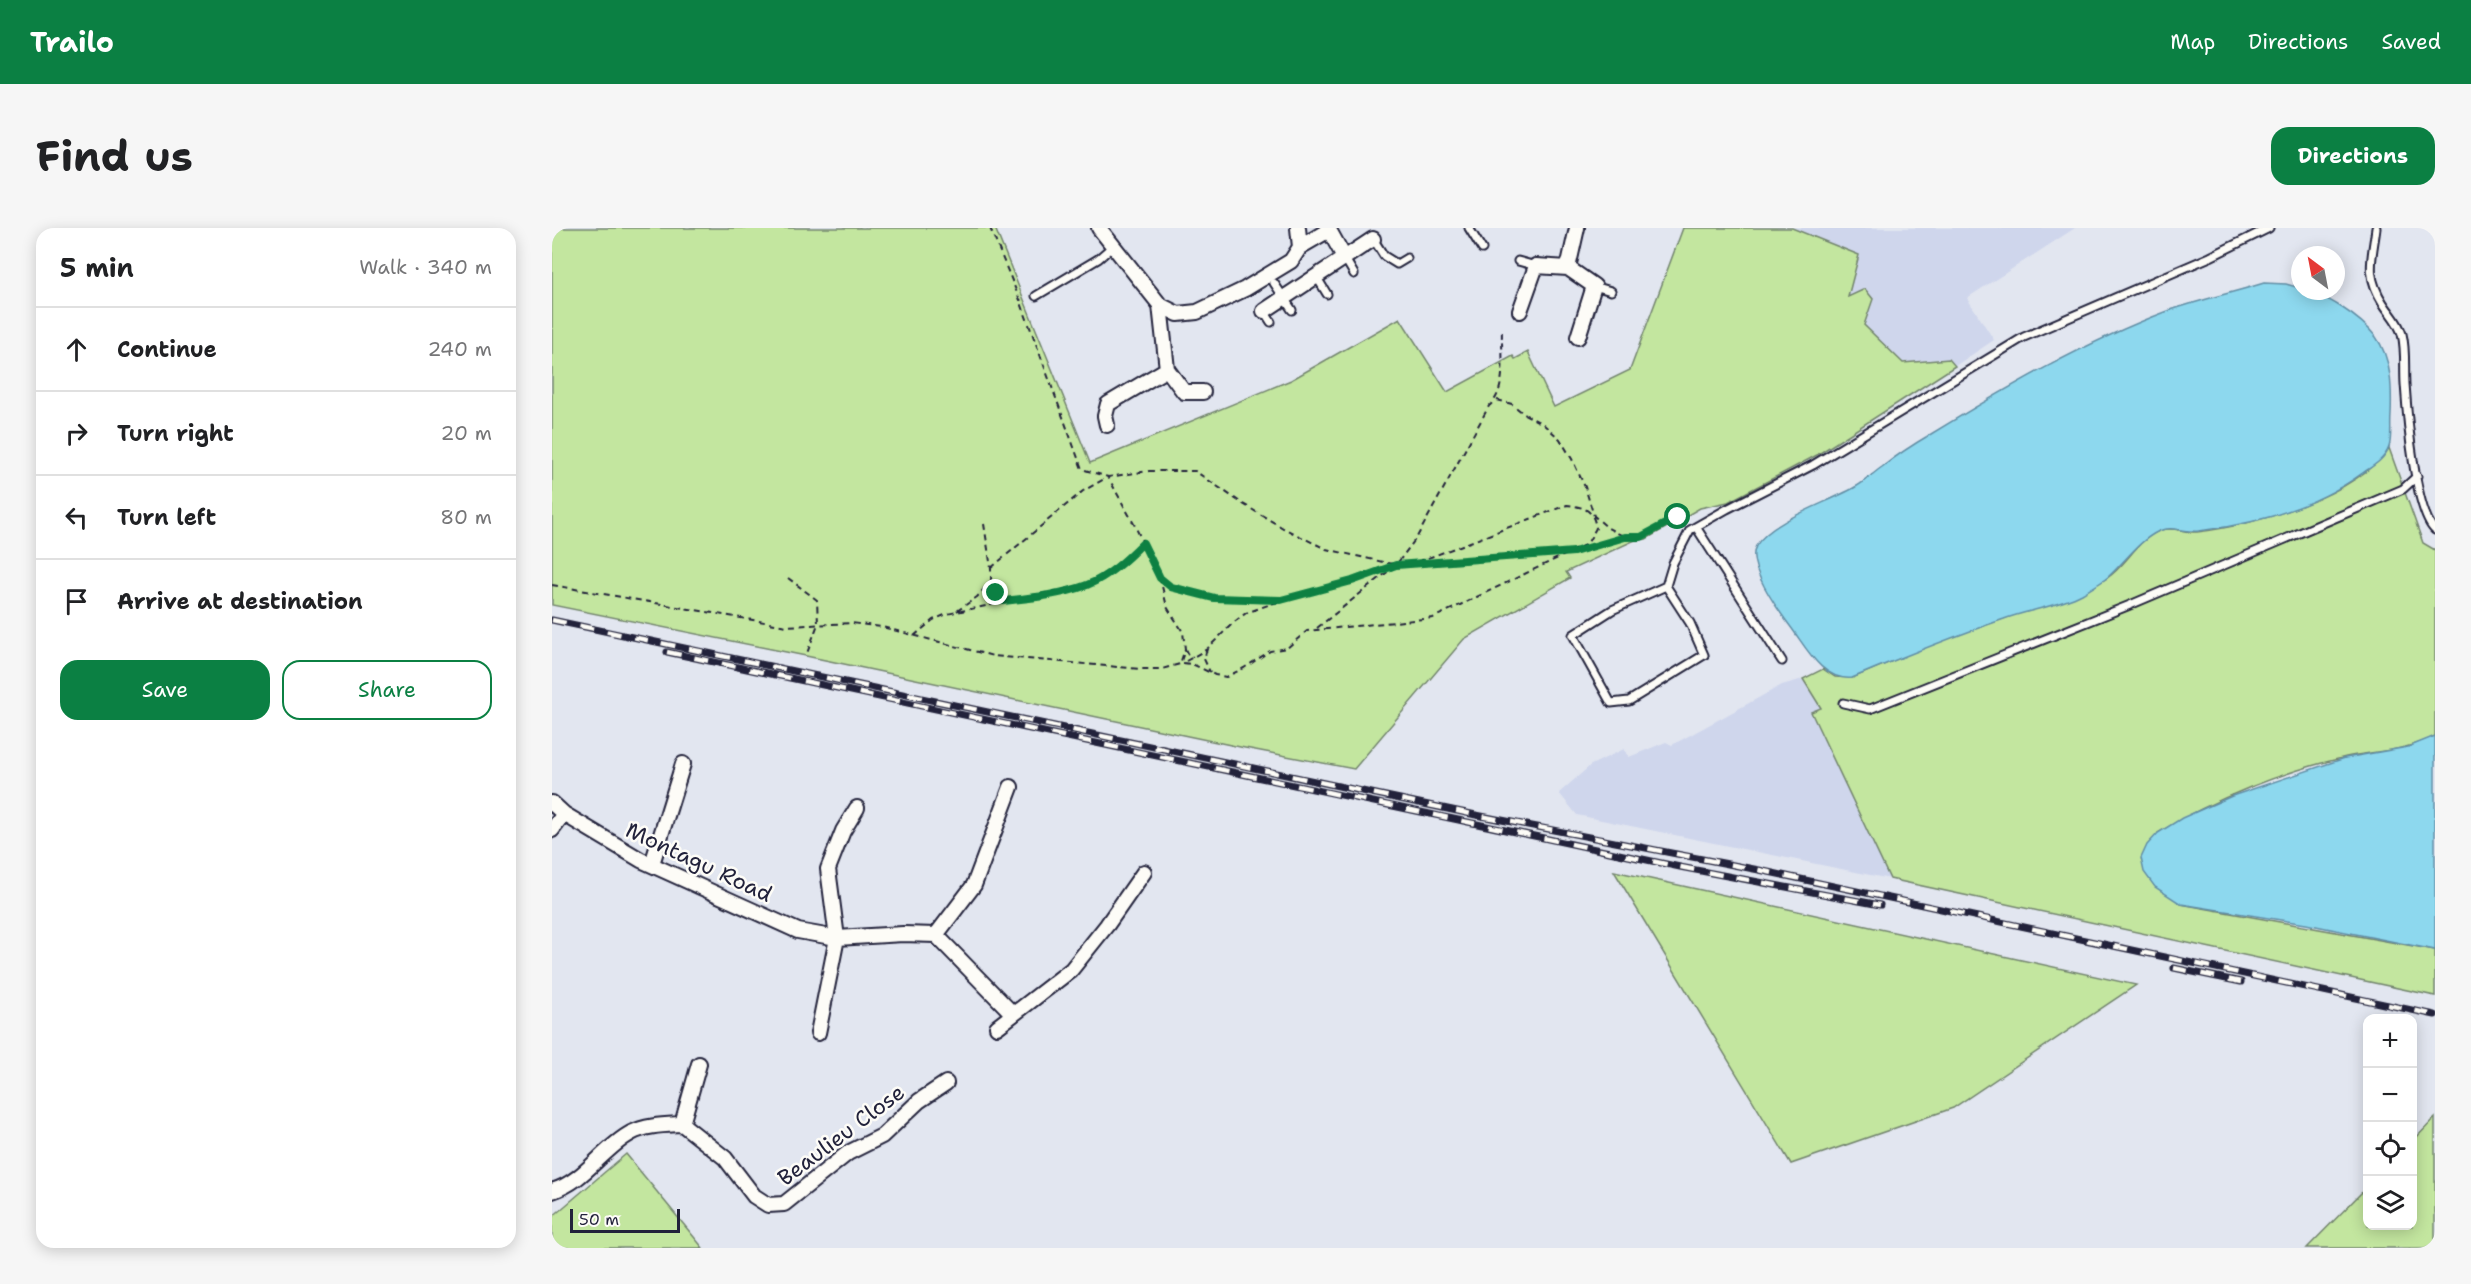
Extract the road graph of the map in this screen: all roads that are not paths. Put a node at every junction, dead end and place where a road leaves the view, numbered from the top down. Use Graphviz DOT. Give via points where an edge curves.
graph roads {
  1 [pos="1099,228"];
  2 [pos="1298,228"];
  3 [pos="1469,228"];
  4 [pos="1577,228"];
  5 [pos="2269,228"];
  6 [pos="2376,228"];
  7 [pos="1372,237"];
  8 [pos="1113,246"];
  9 [pos="1300,247"];
  10 [pos="1482,249"];
  11 [pos="1344,257"];
  12 [pos="1407,258"];
  13 [pos="1518,261"];
  14 [pos="1536,266"];
  15 [pos="1568,268"];
  16 [pos="1354,274"];
  17 [pos="1316,276"];
  18 [pos="1274,283"];
  19 [pos="1594,285"];
  20 [pos="1611,291"];
  21 [pos="1327,294"];
  22 [pos="1036,296"];
  23 [pos="1284,298"];
  24 [pos="1160,305"];
  25 [pos="1292,310"];
  26 [pos="1520,311"];
  27 [pos="1268,317"];
  28 [pos="1578,338"];
  29 [pos="1167,369"];
  30 [pos="1203,392"];
  31 [pos="1107,425"];
  32 [pos="2417,476"];
  33 [pos="1693,529"];
  34 [pos="2435,530"];
  35 [pos="1666,586"];
  36 [pos="1782,661"];
  37 [pos="1843,703"];
  38 [pos="683,764"];
  39 [pos="1011,788"];
  40 [pos="552,803"];
  41 [pos="857,808"];
  42 [pos="564,814"];
  43 [pos="552,830"];
  44 [pos="652,864"];
  45 [pos="1144,872"];
  46 [pos="936,936"];
  47 [pos="837,938"];
  48 [pos="1012,1013"];
  49 [pos="997,1027"];
  50 [pos="818,1033"];
  51 [pos="699,1064"];
  52 [pos="946,1083"];
  53 [pos="682,1124"];
  54 [pos="552,1191"];
  1 -- 8 [label="street"];
  2 -- 9 [label="street"];
  3 -- 10 [label="lane"];
  4 -- 15 [label="street"];
  5 -- 33 [label="lane" via="2024,337 1813,465"];
  6 -- 32 [label="lane" via="2370,280 2397,321 2402,336"];
  7 -- 11 [label="street"];
  7 -- 12 [label="lane" via="1384,256 1397,264"];
  8 -- 22 [label="lane"];
  8 -- 24 [label="street"];
  9 -- 11 [label="street" via="1329,230"];
  9 -- 24 [label="street" via="1291,261 1197,312 1178,314"];
  11 -- 16 [label="lane"];
  11 -- 17 [label="street"];
  13 -- 14 [label="lane"];
  14 -- 15 [label="street"];
  14 -- 26 [label="street"];
  15 -- 19 [label="street"];
  17 -- 21 [label="lane"];
  17 -- 23 [label="street"];
  18 -- 23 [label="lane"];
  19 -- 20 [label="lane"];
  19 -- 28 [label="street"];
  23 -- 25 [label="lane"];
  23 -- 27 [label="street"];
  24 -- 29 [label="street"];
  29 -- 30 [label="street" via="1184,392"];
  29 -- 31 [label="street" via="1108,404 1104,416"];
  32 -- 34 [label="lane" via="2426,519"];
  32 -- 37 [label="lane" via="2392,494 1870,709"];
  33 -- 35 [label="lane" via="1673,563"];
  33 -- 36 [label="lane"];
  35 -- 35 [label="lane" via="1690,623 1704,655 1629,701 1611,703 1573,635 1612,610"];
  38 -- 44 [label="street"];
  39 -- 46 [label="street" via="974,885"];
  40 -- 42 [label="street, Montagu Road"];
  41 -- 47 [label="street" via="828,869"];
  42 -- 43 [label="street"];
  42 -- 44 [label="street, Montagu Road"];
  44 -- 47 [label="street, Montagu Road" via="798,931"];
  45 -- 48 [label="street" via="1071,970"];
  46 -- 47 [label="street, Montagu Road"];
  46 -- 48 [label="street"];
  47 -- 50 [label="street"];
  48 -- 49 [label="street"];
  51 -- 53 [label="street"];
  52 -- 53 [label="street, Beaulieu Close" via="882,1136 848,1153 784,1204 768,1205 754,1196 725,1158"];
  53 -- 54 [label="street" via="631,1133 562,1188"];
}
